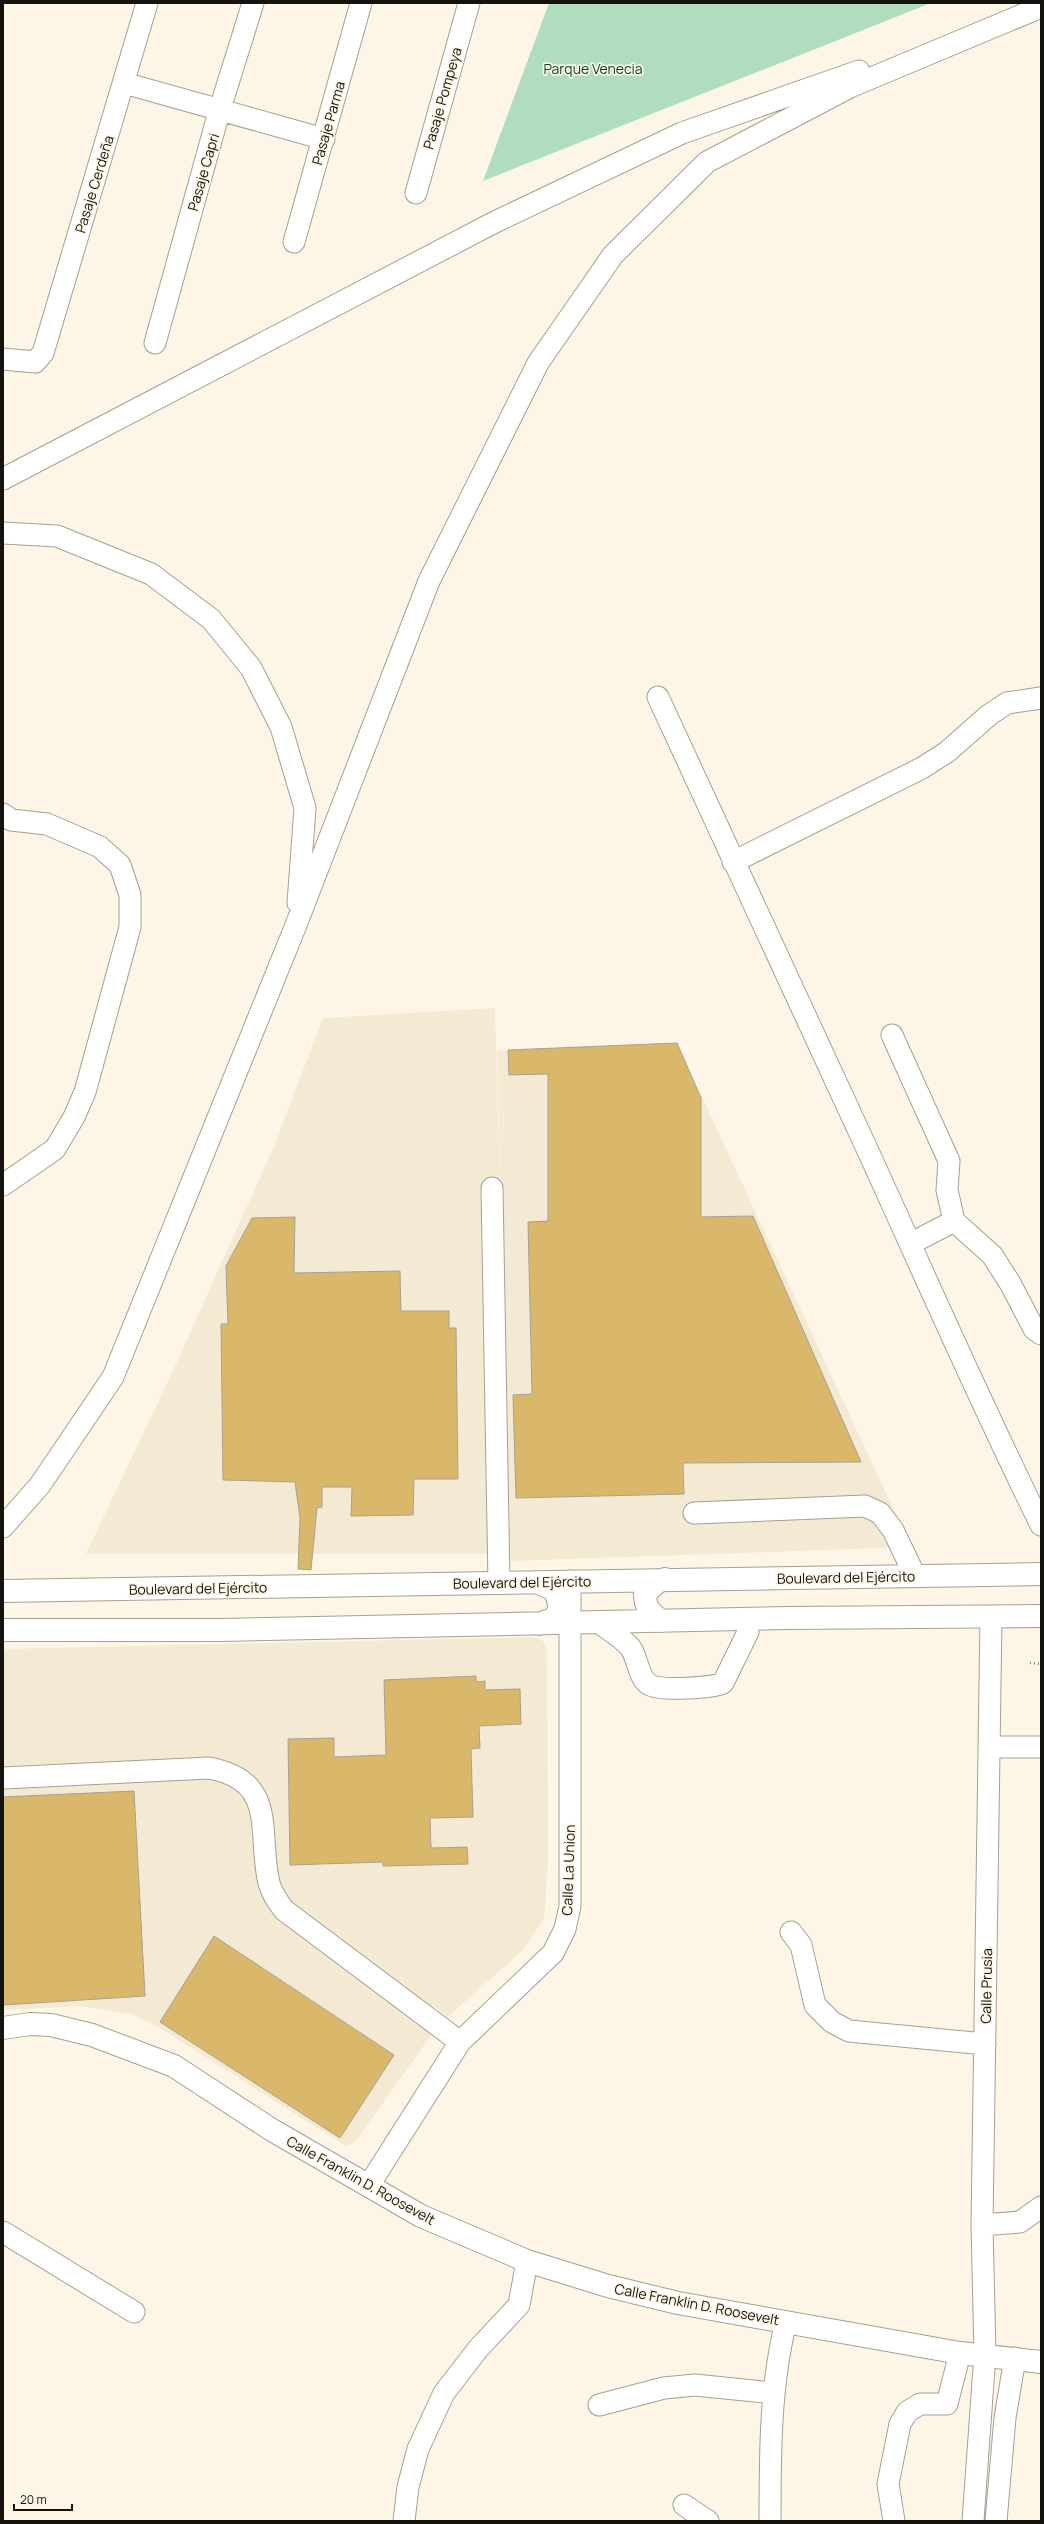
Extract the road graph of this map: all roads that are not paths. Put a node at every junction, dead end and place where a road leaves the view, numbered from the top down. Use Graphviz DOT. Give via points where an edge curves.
graph roads {
  1 [pos="147,3"];
  2 [pos="253,3"];
  3 [pos="361,3"];
  4 [pos="469,3"];
  5 [pos="1041,7"];
  6 [pos="124,83"];
  7 [pos="220,112"];
  8 [pos="324,139"];
  9 [pos="416,194"];
  10 [pos="294,242"];
  11 [pos="155,343"];
  12 [pos="3,359"];
  13 [pos="3,479"];
  14 [pos="3,533"];
  15 [pos="658,698"];
  16 [pos="1041,698"];
  17 [pos="3,814"];
  18 [pos="733,862"];
  19 [pos="296,925"];
  20 [pos="892,1035"];
  21 [pos="3,1185"];
  22 [pos="492,1188"];
  23 [pos="954,1221"];
  24 [pos="910,1244"];
  25 [pos="1041,1334"];
  26 [pos="694,1513"];
  27 [pos="1041,1525"];
  28 [pos="3,1527"];
  29 [pos="1041,1574"];
  30 [pos="915,1576"];
  31 [pos="665,1579"];
  32 [pos="570,1581"];
  33 [pos="536,1582"];
  34 [pos="499,1583"];
  35 [pos="3,1591"];
  36 [pos="1041,1616"];
  37 [pos="991,1617"];
  38 [pos="662,1621"];
  39 [pos="598,1622"];
  40 [pos="570,1623"];
  41 [pos="539,1624"];
  42 [pos="3,1630"];
  43 [pos="748,1632"];
  44 [pos="990,1746"];
  45 [pos="1041,1747"];
  46 [pos="3,1778"];
  47 [pos="791,1932"];
  48 [pos="3,2028"];
  49 [pos="460,2042"];
  50 [pos="985,2044"];
  51 [pos="369,2184"];
  52 [pos="1041,2207"];
  53 [pos="982,2225"];
  54 [pos="3,2232"];
  55 [pos="527,2262"];
  56 [pos="134,2312"];
  57 [pos="786,2322"];
  58 [pos="960,2352"];
  59 [pos="984,2354"];
  60 [pos="1015,2358"];
  61 [pos="1041,2362"];
  62 [pos="774,2393"];
  63 [pos="947,2404"];
  64 [pos="599,2405"];
  65 [pos="981,2407"];
  66 [pos="684,2505"];
  67 [pos="404,2521"];
  68 [pos="708,2521"];
  69 [pos="770,2521"];
  70 [pos="894,2521"];
  71 [pos="973,2521"];
  72 [pos="996,2521"];
  1 -- 6 [label="street, Pasaje Cerdeña"];
  2 -- 7 [label="street, Pasaje Capri"];
  3 -- 8 [label="street, Pasaje Parma"];
  4 -- 9 [label="street, Pasaje Pompeya"];
  5 -- 13 [label="street" via="682,133 494,223"];
  5 -- 19 [label="street" via="850,87 708,162 613,255 538,363 429,581"];
  6 -- 7 [label="street"];
  6 -- 12 [label="street, Pasaje Cerdeña" via="42,353 35,362"];
  7 -- 8 [label="street"];
  7 -- 11 [label="street, Pasaje Capri"];
  8 -- 10 [label="street, Pasaje Parma"];
  14 -- 19 [label="street" via="57,536 151,574 211,619 251,668 281,727 305,808"];
  15 -- 18 [label="street"];
  16 -- 18 [label="street" via="1007,703 983,720 947,752 922,768"];
  17 -- 21 [label="street" via="11,820 47,824 100,847 120,865 130,895 130,927 85,1092 74,1117 55,1149"];
  18 -- 24 [label="street"];
  19 -- 28 [label="street" via="113,1377 40,1485"];
  20 -- 23 [label="street" via="949,1162 947,1190"];
  22 -- 34 [label="street"];
  23 -- 24 [label="street"];
  23 -- 25 [label="street" via="992,1255 1034,1329"];
  24 -- 27 [label="street" via="995,1433"];
  26 -- 30 [label="street" via="866,1506 880,1513 894,1530"];
  29 -- 30 [label="main road, Boulevard del Ejército"];
  30 -- 31 [label="main road, Boulevard del Ejército"];
  31 -- 32 [label="main road, Boulevard del Ejército"];
  31 -- 38 [label="main road" via="656,1583 645,1594 648,1610"];
  32 -- 33 [label="main road, Boulevard del Ejército"];
  32 -- 40 [label="street, Calle La Union"];
  33 -- 34 [label="main road, Boulevard del Ejército"];
  33 -- 41 [label="main road" via="555,1590 560,1607 555,1618"];
  34 -- 35 [label="main road, Boulevard del Ejército"];
  36 -- 37 [label="main road"];
  37 -- 38 [label="main road"];
  37 -- 44 [label="street, Calle Prusia"];
  38 -- 39 [label="main road"];
  39 -- 40 [label="main road"];
  39 -- 43 [label="street" via="631,1648 649,1685 661,1687 715,1687 723,1683"];
  40 -- 41 [label="main road"];
  40 -- 49 [label="street, Calle La Union" via="570,1906 565,1929 552,1953"];
  41 -- 42 [label="main road" via="221,1630"];
  44 -- 45 [label="street"];
  44 -- 50 [label="street, Calle Prusia"];
  46 -- 49 [label="street" via="209,1768 224,1771 245,1783 256,1799 264,1825 269,1883 274,1897 284,1910"];
  47 -- 50 [label="street" via="801,1945 815,2005 832,2022 849,2031"];
  48 -- 51 [label="main road, Calle Franklin D. Roosevelt" via="30,2024 51,2025 92,2034 174,2066 272,2130"];
  49 -- 51 [label="street, Calle La Union"];
  50 -- 53 [label="street, Calle Prusia"];
  51 -- 55 [label="main road, Calle Franklin D. Roosevelt" via="421,2216"];
  52 -- 53 [label="street" via="1020,2222"];
  53 -- 59 [label="street, Calle Prusia"];
  54 -- 56 [label="street"];
  55 -- 57 [label="main road, Calle Franklin D. Roosevelt" via="678,2303"];
  55 -- 67 [label="street" via="519,2305 478,2349 444,2393 418,2449 408,2487"];
  57 -- 58 [label="main road, Calle Franklin D. Roosevelt"];
  57 -- 62 [label="street" via="778,2354"];
  58 -- 59 [label="main road, Calle Franklin D. Roosevelt"];
  58 -- 63 [label="street"];
  59 -- 60 [label="main road, Calle Franklin D. Roosevelt"];
  59 -- 65 [label="street, Calle Prusia"];
  60 -- 61 [label="main road, Calle Franklin D. Roosevelt"];
  60 -- 72 [label="street" via="1005,2418"];
  62 -- 64 [label="street" via="695,2385 664,2388"];
  62 -- 69 [label="street"];
  63 -- 65 [label="street"];
  63 -- 70 [label="street" via="920,2404 907,2412 900,2424 888,2484"];
  65 -- 71 [label="street, Calle Prusia"];
  66 -- 68 [label="street"];
}
